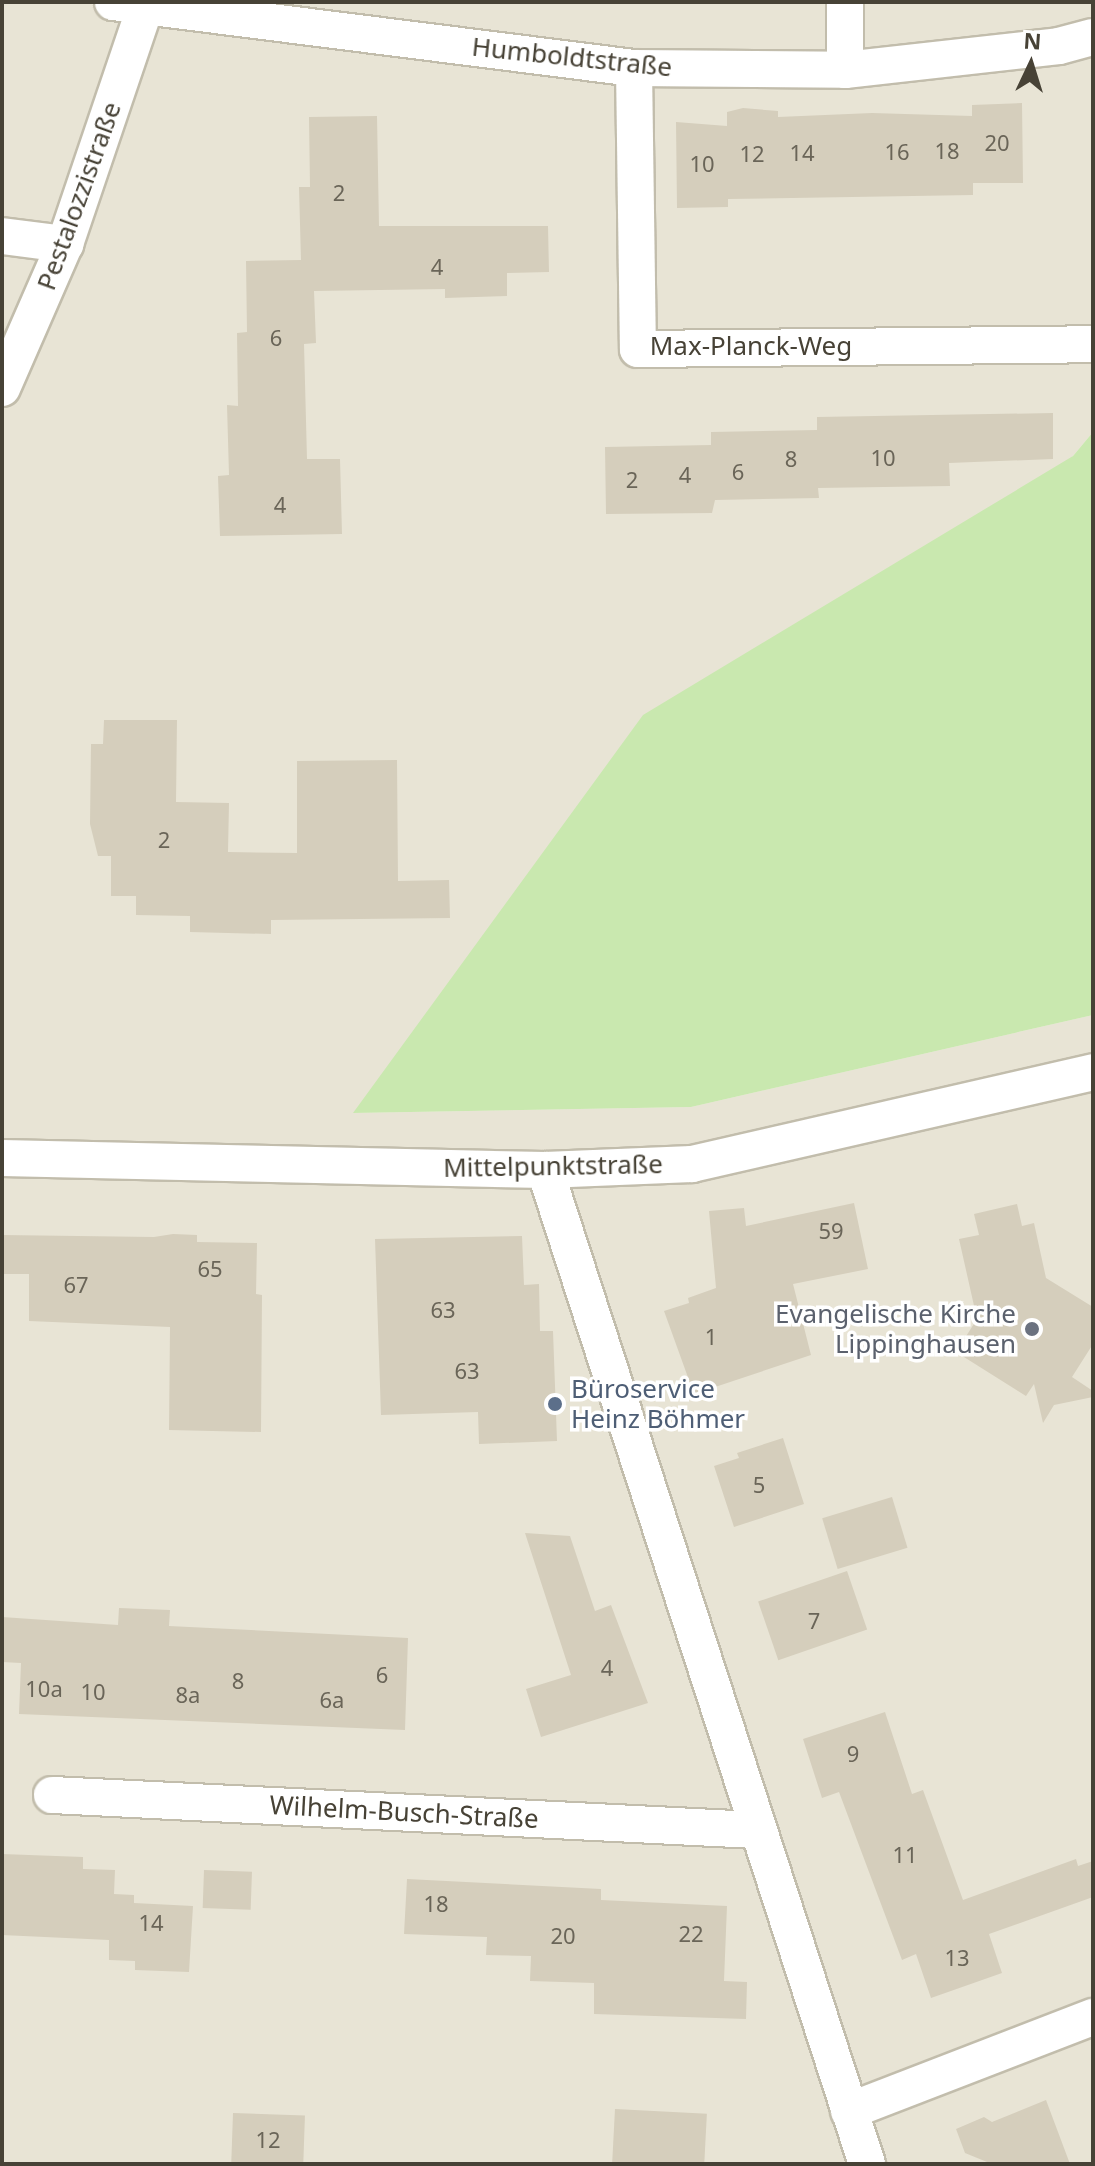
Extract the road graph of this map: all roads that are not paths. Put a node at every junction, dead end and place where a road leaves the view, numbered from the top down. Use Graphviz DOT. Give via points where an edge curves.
graph roads {
  1 [pos="845,2"];
  2 [pos="136,3"];
  3 [pos="1093,37"];
  4 [pos="634,68"];
  5 [pos="845,70"];
  6 [pos="2,236"];
  7 [pos="65,244"];
  8 [pos="1093,344"];
  9 [pos="2,388"];
  10 [pos="1093,1072"];
  11 [pos="2,1158"];
  12 [pos="545,1170"];
  13 [pos="52,1795"];
  14 [pos="756,1830"];
  15 [pos="1093,2017"];
  16 [pos="849,2111"];
  17 [pos="867,2164"];
  1 -- 5 [label="street"];
  2 -- 4 [label="street, Humboldtstraße"];
  2 -- 7 [label="street, Pestalozzistraße"];
  3 -- 5 [label="street, Humboldtstraße" via="1059,46"];
  4 -- 5 [label="street, Humboldtstraße"];
  4 -- 8 [label="street, Max-Planck-Weg" via="638,349"];
  6 -- 7 [label="street"];
  7 -- 9 [label="street, Pestalozzistraße"];
  10 -- 12 [label="street, Mittelpunktstraße" via="692,1164"];
  11 -- 12 [label="street, Mittelpunktstraße"];
  12 -- 14 [label="street"];
  13 -- 14 [label="street, Wilhelm-Busch-Straße"];
  14 -- 16 [label="street"];
  15 -- 16 [label="street"];
  16 -- 17 [label="street"];
}
